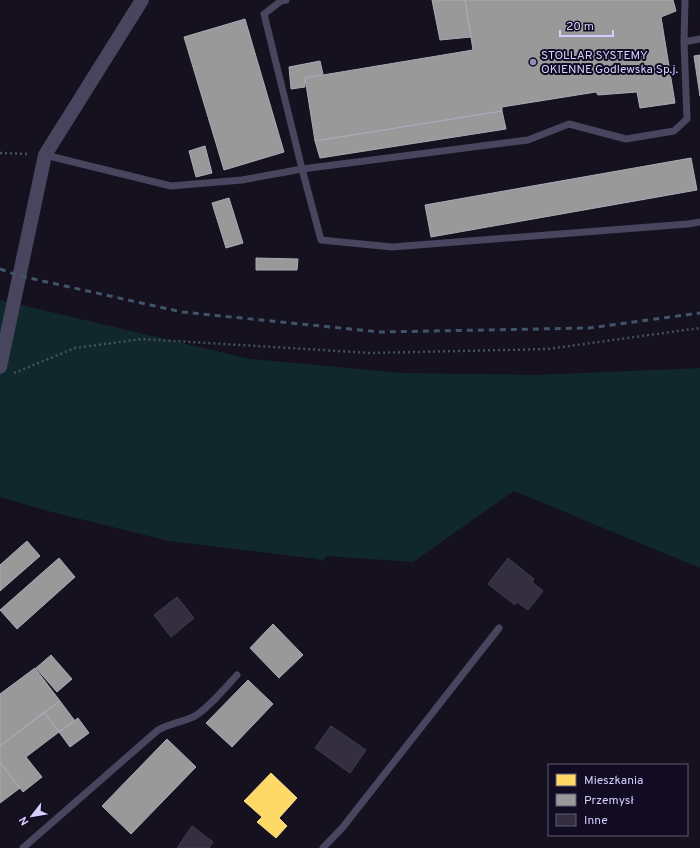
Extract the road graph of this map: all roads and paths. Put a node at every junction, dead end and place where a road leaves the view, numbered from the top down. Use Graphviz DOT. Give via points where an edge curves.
graph roads {
  1 [pos="142,0"];
  2 [pos="286,0"];
  3 [pos="686,0"];
  4 [pos="700,39"];
  5 [pos="684,42"];
  6 [pos="0,153"];
  7 [pos="45,155"];
  8 [pos="302,169"];
  9 [pos="700,222"];
  10 [pos="700,328"];
  11 [pos="0,368"];
  12 [pos="14,373"];
  13 [pos="499,628"];
  14 [pos="237,675"];
  15 [pos="23,848"];
  16 [pos="323,848"];
  1 -- 7 [label="street"];
  2 -- 8 [label="lane" via="264,14"];
  3 -- 5 [label="lane"];
  4 -- 5 [label="lane"];
  5 -- 8 [label="lane" via="687,119 674,131 626,138 569,124 528,140"];
  6 -- 7 [label="path"];
  7 -- 8 [label="lane" via="170,186 242,180"];
  7 -- 11 [label="street"];
  8 -- 9 [label="lane" via="321,240 392,247"];
  10 -- 12 [label="path" via="548,349 371,353 142,339 75,348"];
  13 -- 16 [label="lane" via="343,827"];
  14 -- 15 [label="lane" via="202,711 158,730"];
}
